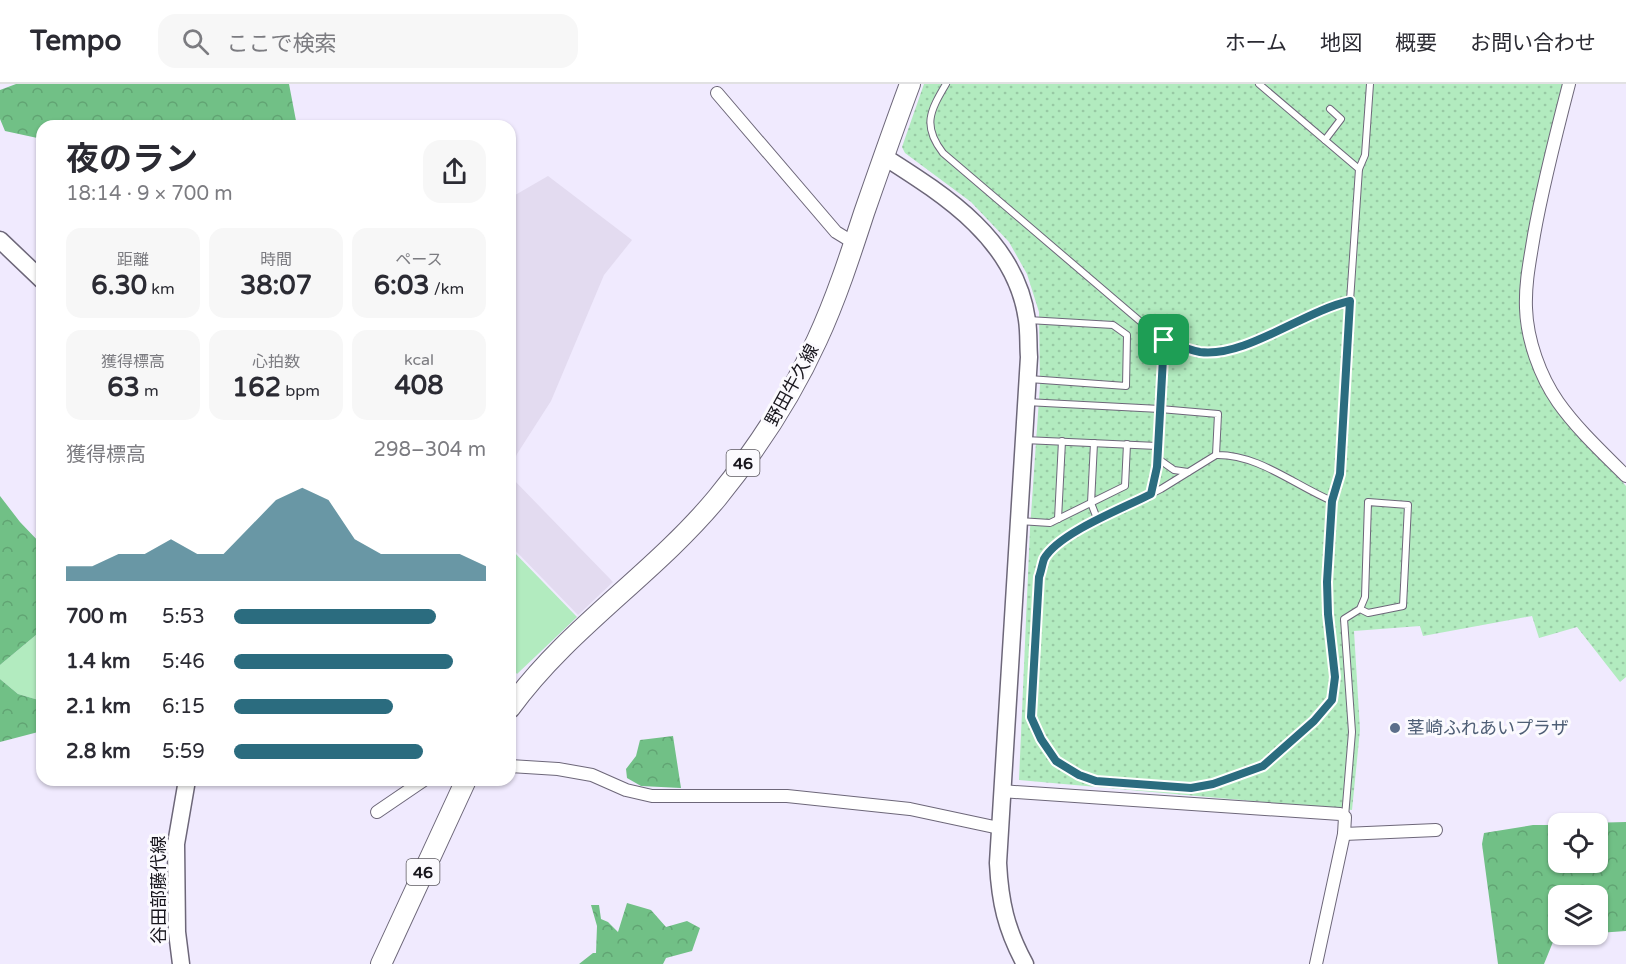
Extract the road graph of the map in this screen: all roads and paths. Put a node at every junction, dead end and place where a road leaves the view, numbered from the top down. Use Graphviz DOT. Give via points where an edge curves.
graph roads {
  1 [pos="910,84"];
  2 [pos="945,84"];
  3 [pos="1259,84"];
  4 [pos="1370,84"];
  5 [pos="1569,84"];
  6 [pos="717,93"];
  7 [pos="1330,109"];
  8 [pos="1325,140"];
  9 [pos="883,156"];
  10 [pos="1359,169"];
  11 [pos="0,240"];
  12 [pos="854,243"];
  13 [pos="36,274"];
  14 [pos="1350,301"];
  15 [pos="1027,320"];
  16 [pos="1164,340"];
  17 [pos="1027,379"];
  18 [pos="1026,402"];
  19 [pos="1160,409"];
  20 [pos="1023,440"];
  21 [pos="1062,441"];
  22 [pos="1094,443"];
  23 [pos="1127,444"];
  24 [pos="1157,446"];
  25 [pos="1216,455"];
  26 [pos="1157,458"];
  27 [pos="1189,472"];
  28 [pos="1626,476"];
  29 [pos="1151,494"];
  30 [pos="1332,501"];
  31 [pos="1091,503"];
  32 [pos="1058,519"];
  33 [pos="1098,520"];
  34 [pos="1018,521"];
  35 [pos="1360,609"];
  36 [pos="516,700"];
  37 [pos="516,766"];
  38 [pos="186,786"];
  39 [pos="415,786"];
  40 [pos="463,786"];
  41 [pos="1001,791"];
  42 [pos="377,812"];
  43 [pos="1345,817"];
  44 [pos="999,828"];
  45 [pos="1436,830"];
  46 [pos="1344,834"];
  47 [pos="181,964"];
  48 [pos="381,964"];
  49 [pos="1025,964"];
  50 [pos="1316,964"];
  1 -- 9 [label="main road, 野田牛久線 / 46"];
  2 -- 16 [label="lane" via="930,115 934,141 943,153"];
  3 -- 8 [label="lane"];
  4 -- 10 [label="lane" via="1365,155"];
  5 -- 28 [label="street" via="1538,213 1526,280 1526,310 1534,350 1558,402"];
  6 -- 12 [label="street" via="836,232"];
  7 -- 8 [label="lane" via="1341,119"];
  8 -- 10 [label="lane"];
  9 -- 12 [label="main road, 野田牛久線 / 46"];
  9 -- 15 [label="street" via="984,230 1012,272"];
  10 -- 14 [label="lane"];
  11 -- 13 [label="street"];
  12 -- 36 [label="main road, 野田牛久線 / 46" via="808,357 770,424 736,472 676,541 555,655"];
  14 -- 16 [label="lane" via="1330,305 1252,343 1228,349 1201,352"];
  14 -- 30 [label="lane" via="1340,474"];
  15 -- 17 [label="street"];
  15 -- 17 [label="lane" via="1113,325 1127,334 1128,342 1126,386"];
  16 -- 19 [label="lane"];
  17 -- 18 [label="street"];
  18 -- 19 [label="lane"];
  18 -- 20 [label="street"];
  19 -- 24 [label="lane"];
  19 -- 25 [label="lane" via="1218,414"];
  20 -- 21 [label="lane"];
  20 -- 34 [label="street"];
  21 -- 22 [label="lane"];
  21 -- 32 [label="lane"];
  22 -- 23 [label="lane"];
  22 -- 31 [label="lane"];
  23 -- 24 [label="lane"];
  23 -- 31 [label="lane" via="1125,486"];
  24 -- 26 [label="lane"];
  25 -- 27 [label="lane"];
  25 -- 30 [label="lane" via="1243,458"];
  26 -- 27 [label="lane" via="1174,470"];
  26 -- 29 [label="lane"];
  27 -- 29 [label="lane"];
  29 -- 33 [label="lane"];
  30 -- 33 [label="lane" via="1327,582 1335,677 1332,700 1263,766 1191,788 1096,781 1079,775 1056,761 1031,717 1039,577 1044,559 1069,535"];
  31 -- 32 [label="lane"];
  31 -- 33 [label="lane"];
  32 -- 34 [label="lane" via="1050,523"];
  34 -- 41 [label="street"];
  35 -- 35 [label="lane" via="1368,613 1402,606 1408,504 1368,502 1365,597"];
  35 -- 43 [label="lane" via="1344,619 1352,732"];
  37 -- 44 [label="street" via="592,775 652,796 787,796 910,809"];
  38 -- 47 [label="street, 谷田部藤代線" via="176,844 176,921"];
  39 -- 42 [label="street"];
  40 -- 48 [label="main road, 46"];
  41 -- 43 [label="street"];
  41 -- 44 [label="street"];
  43 -- 46 [label="street"];
  44 -- 49 [label="street" via="1003,914"];
  45 -- 46 [label="street"];
  46 -- 50 [label="street"];
}
